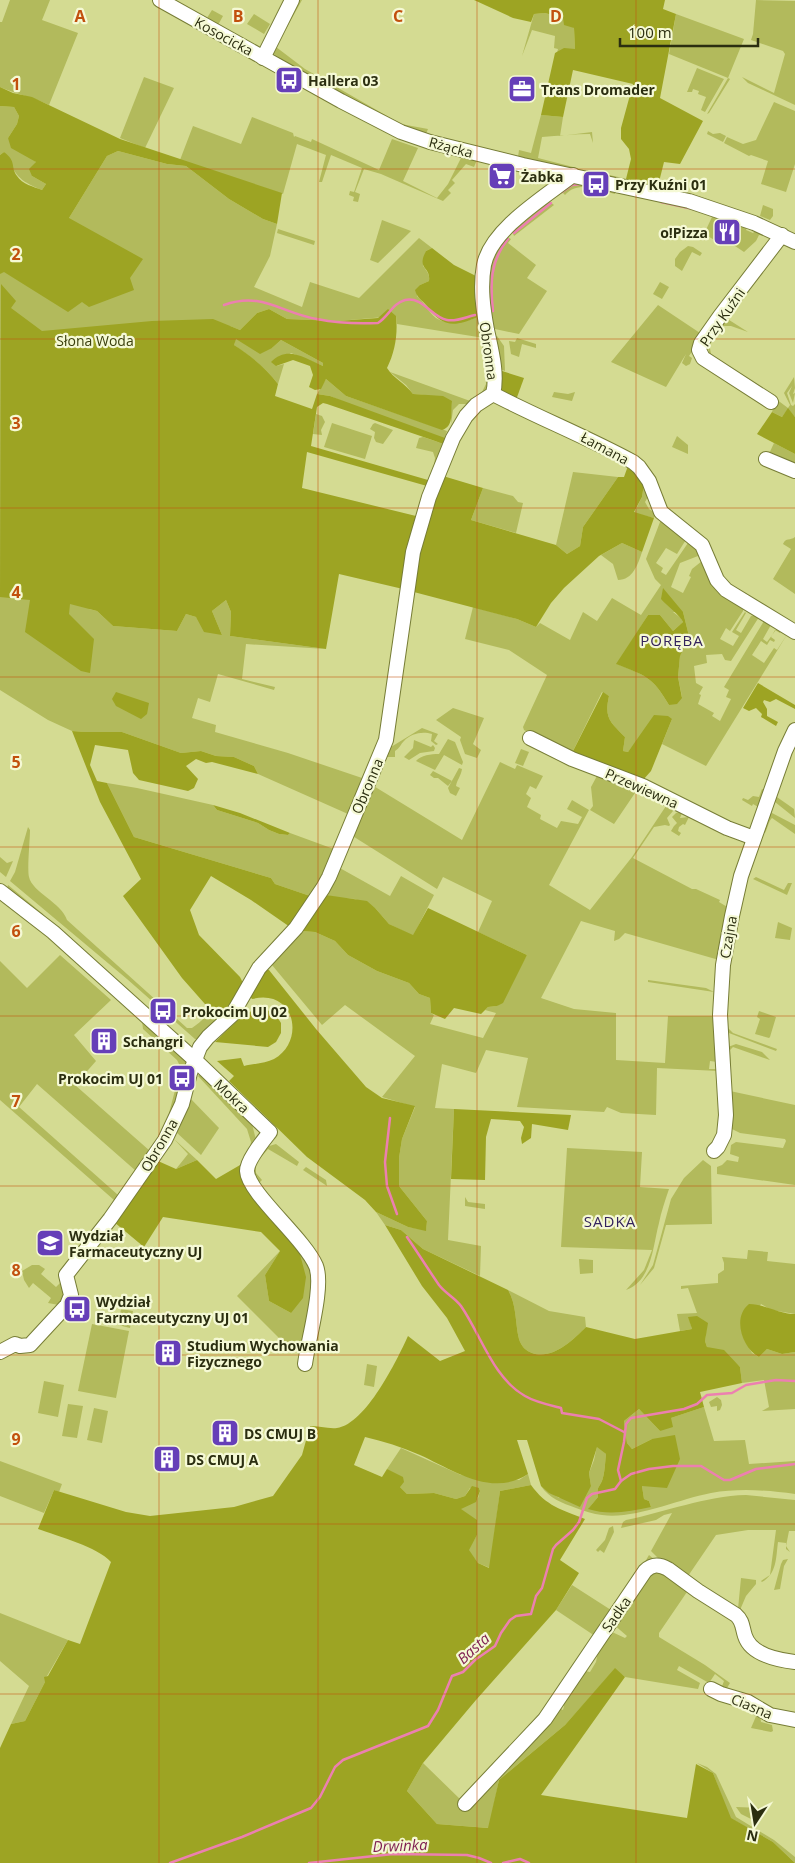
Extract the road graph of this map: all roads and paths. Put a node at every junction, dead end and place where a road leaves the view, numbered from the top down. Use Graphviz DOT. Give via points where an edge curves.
graph roads {
  1 [pos="160,0"];
  2 [pos="292,0"];
  3 [pos="263,58"];
  4 [pos="573,175"];
  5 [pos="782,235"];
  6 [pos="795,242"];
  7 [pos="493,394"];
  8 [pos="771,402"];
  9 [pos="766,458"];
  10 [pos="795,472"];
  11 [pos="795,632"];
  12 [pos="795,730"];
  13 [pos="530,738"];
  14 [pos="754,838"];
  15 [pos="0,891"];
  16 [pos="195,1060"];
  17 [pos="714,1151"];
  18 [pos="0,1352"];
  19 [pos="305,1364"];
  20 [pos="795,1662"];
  21 [pos="711,1688"];
  22 [pos="795,1720"];
  23 [pos="465,1804"];
  1 -- 3 [label="street, Kosocicka"];
  2 -- 3 [label="street"];
  3 -- 4 [label="street, Rżącka" via="401,132 482,155"];
  4 -- 5 [label="street, Rżącka" via="689,201"];
  4 -- 7 [label="street, Obronna" via="509,224 493,242 484,264 482,285 494,369"];
  5 -- 6 [label="street, Rżącka"];
  5 -- 8 [label="street, Przy Kuźni" via="720,316 699,350 703,358"];
  7 -- 11 [label="street, Łamana" via="633,462 649,481 661,512 702,545 717,580 726,590"];
  7 -- 16 [label="street, Obronna" via="476,404 466,416 453,438 429,496 412,558 386,740 329,877 296,928 259,968 232,1015 200,1047"];
  9 -- 10 [label="street"];
  12 -- 14 [label="street, Czajna"];
  13 -- 14 [label="street, Przewiewna"];
  14 -- 17 [label="street, Czajna" via="736,894 723,965 720,1035 726,1115 724,1135"];
  15 -- 16 [label="street, Mokra" via="53,932"];
  16 -- 18 [label="street, Obronna" via="182,1104 165,1140 66,1275 71,1295 67,1305 30,1345 15,1344"];
  16 -- 19 [label="street, Mokra" via="270,1132 247,1171 252,1187 303,1244 316,1266 318,1287"];
  20 -- 23 [label="street, Sadka" via="755,1650 748,1641 741,1619 668,1569 653,1566 645,1571 545,1719"];
  21 -- 22 [label="street, Ciasna" via="770,1714"];
}
